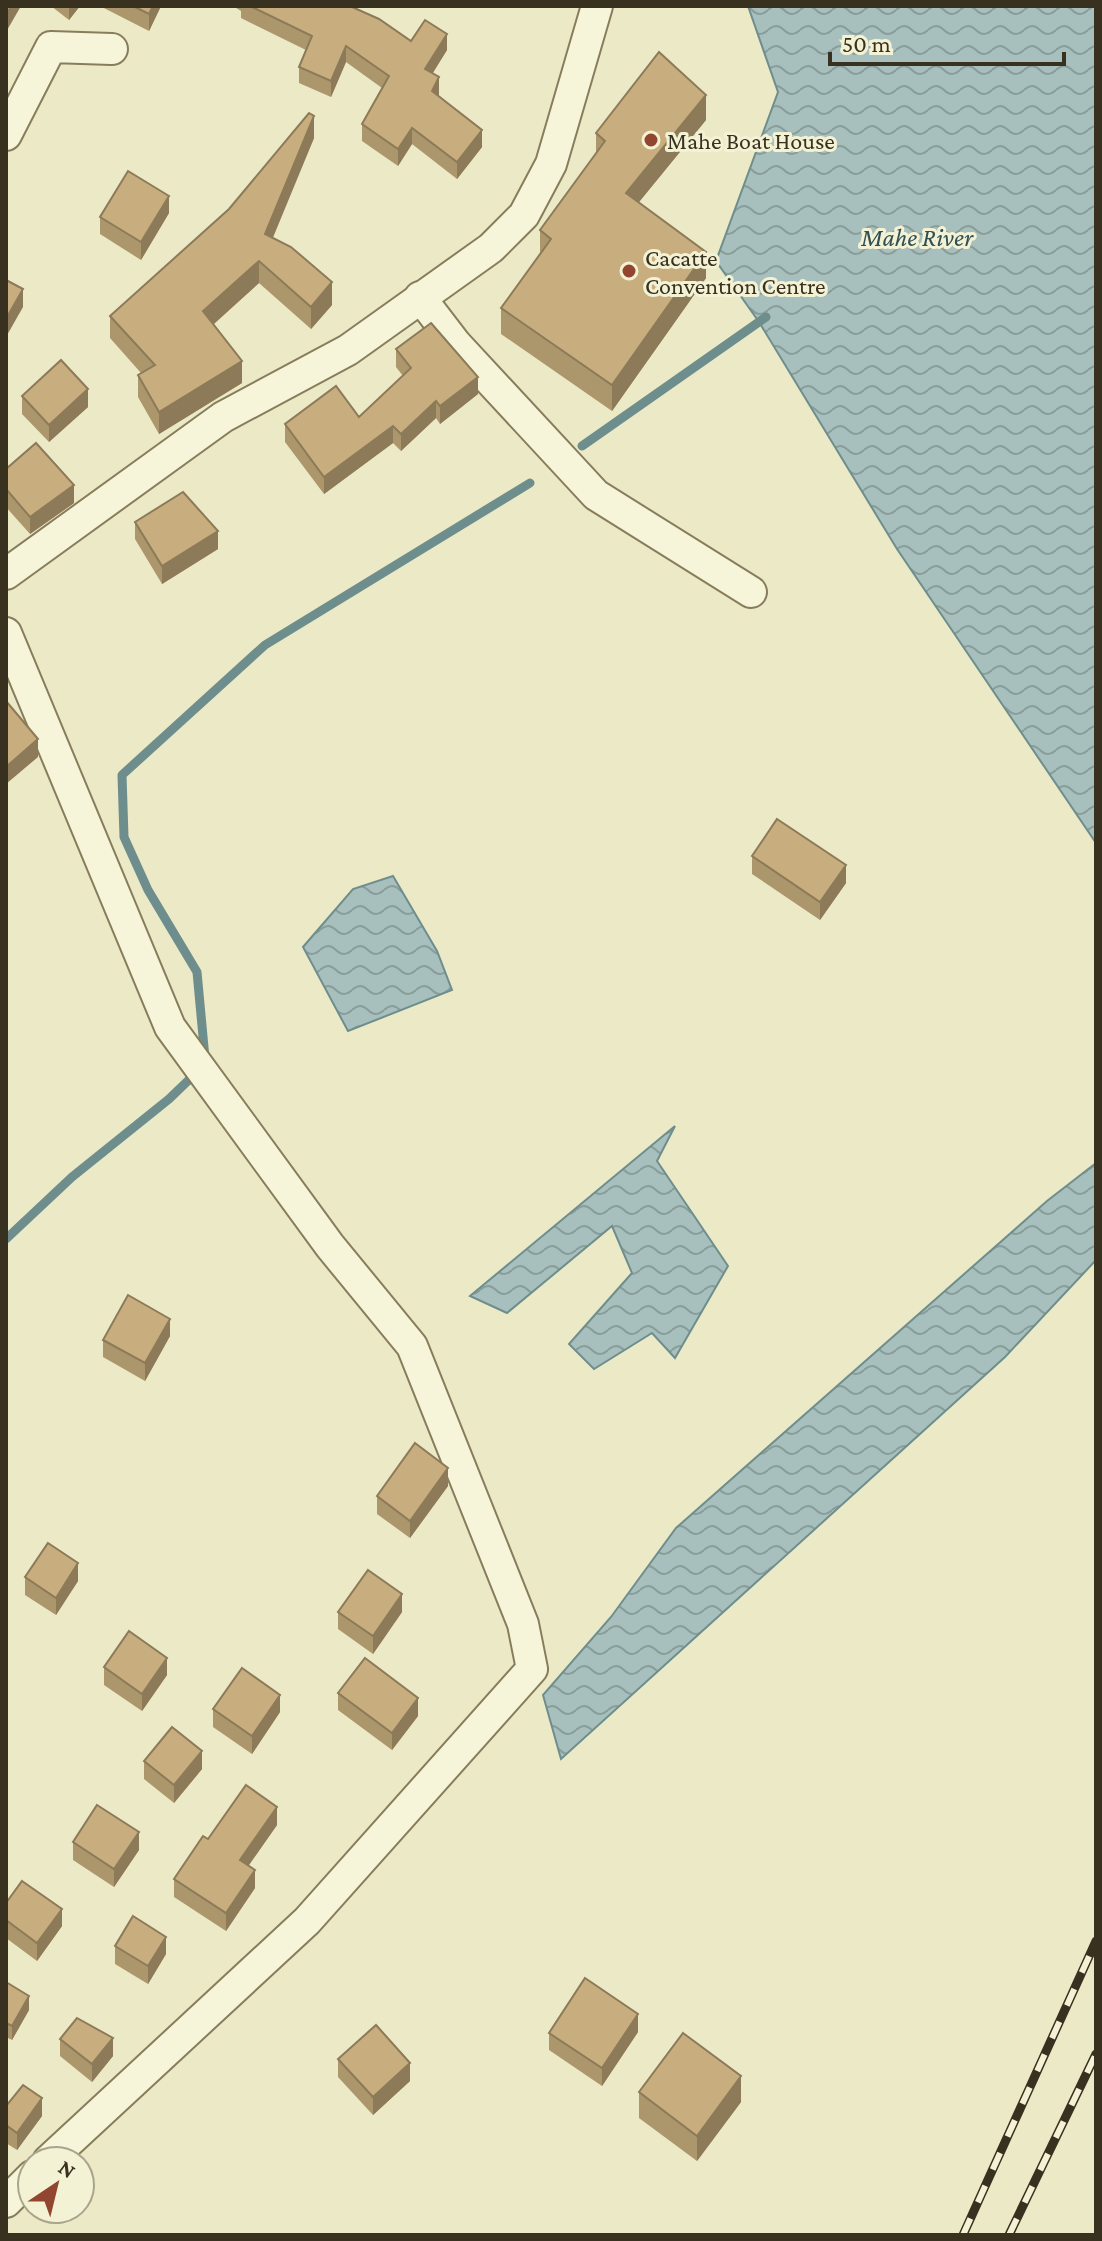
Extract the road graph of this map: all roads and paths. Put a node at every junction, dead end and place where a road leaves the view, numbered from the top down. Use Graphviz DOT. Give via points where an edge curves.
graph roads {
  1 [pos="597,6"];
  2 [pos="112,49"];
  3 [pos="6,135"];
  4 [pos="420,297"];
  5 [pos="6,574"];
  6 [pos="751,592"];
  7 [pos="6,633"];
  8 [pos="65,2145"];
  1 -- 4 [label="street" via="551,164 524,215 491,248"];
  2 -- 3 [label="street" via="51,47"];
  4 -- 5 [label="street" via="348,350 223,417"];
  4 -- 6 [label="street" via="456,344 596,495"];
  7 -- 8 [label="street" via="170,1027 330,1246 412,1346 523,1624 532,1669 307,1921"];
}
